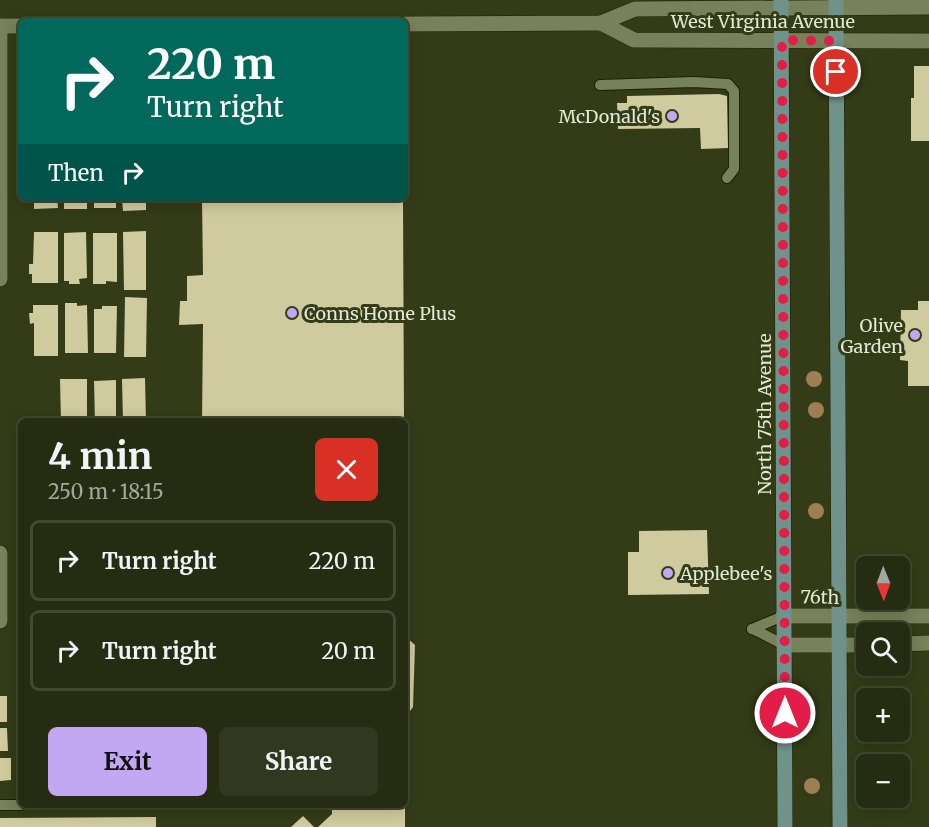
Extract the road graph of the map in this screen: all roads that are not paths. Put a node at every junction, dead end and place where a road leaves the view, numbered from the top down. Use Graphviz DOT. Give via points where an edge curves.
graph roads {
  1 [pos="782,4"];
  2 [pos="836,4"];
  3 [pos="929,7"];
  4 [pos="601,23"];
  5 [pos="408,24"];
  6 [pos="0,26"];
  7 [pos="18,26"];
  8 [pos="782,40"];
  9 [pos="836,41"];
  10 [pos="929,41"];
  11 [pos="0,83"];
  12 [pos="600,85"];
  13 [pos="0,119"];
  14 [pos="727,178"];
  15 [pos="0,200"];
  16 [pos="0,279"];
  17 [pos="0,553"];
  18 [pos="783,616"];
  19 [pos="929,616"];
  20 [pos="838,617"];
  21 [pos="0,621"];
  22 [pos="929,643"];
  23 [pos="910,644"];
  24 [pos="784,645"];
  25 [pos="839,645"];
  26 [pos="856,645"];
  27 [pos="0,805"];
  28 [pos="18,805"];
  29 [pos="785,827"];
  30 [pos="840,827"];
  1 -- 2 [label="street, West Virginia Avenue"];
  1 -- 4 [label="street, West Virginia Avenue" via="635,9"];
  1 -- 8 [label="main road, North 75th Avenue"];
  2 -- 3 [label="street, West Virginia Avenue"];
  2 -- 9 [label="main road"];
  4 -- 5 [label="street, West Virginia Avenue"];
  4 -- 8 [label="street, West Virginia Avenue" via="634,40"];
  6 -- 7 [label="street"];
  6 -- 11 [label="street"];
  8 -- 9 [label="street, West Virginia Avenue"];
  8 -- 18 [label="main road, North 75th Avenue"];
  9 -- 10 [label="street, West Virginia Avenue"];
  9 -- 20 [label="main road"];
  11 -- 13 [label="street"];
  12 -- 14 [label="lane" via="728,84 734,91 735,152 734,169"];
  13 -- 15 [label="street"];
  15 -- 16 [label="street"];
  17 -- 21 [label="street"];
  18 -- 20 [label="street, 76th"];
  18 -- 24 [label="main road, North 75th Avenue"];
  18 -- 24 [label="lane" via="752,629"];
  19 -- 20 [label="street, 76th"];
  20 -- 25 [label="main road"];
  22 -- 23 [label="street"];
  24 -- 25 [label="street"];
  24 -- 29 [label="main road, North 75th Avenue"];
  25 -- 26 [label="street"];
  25 -- 30 [label="main road"];
  27 -- 28 [label="lane"];
}
